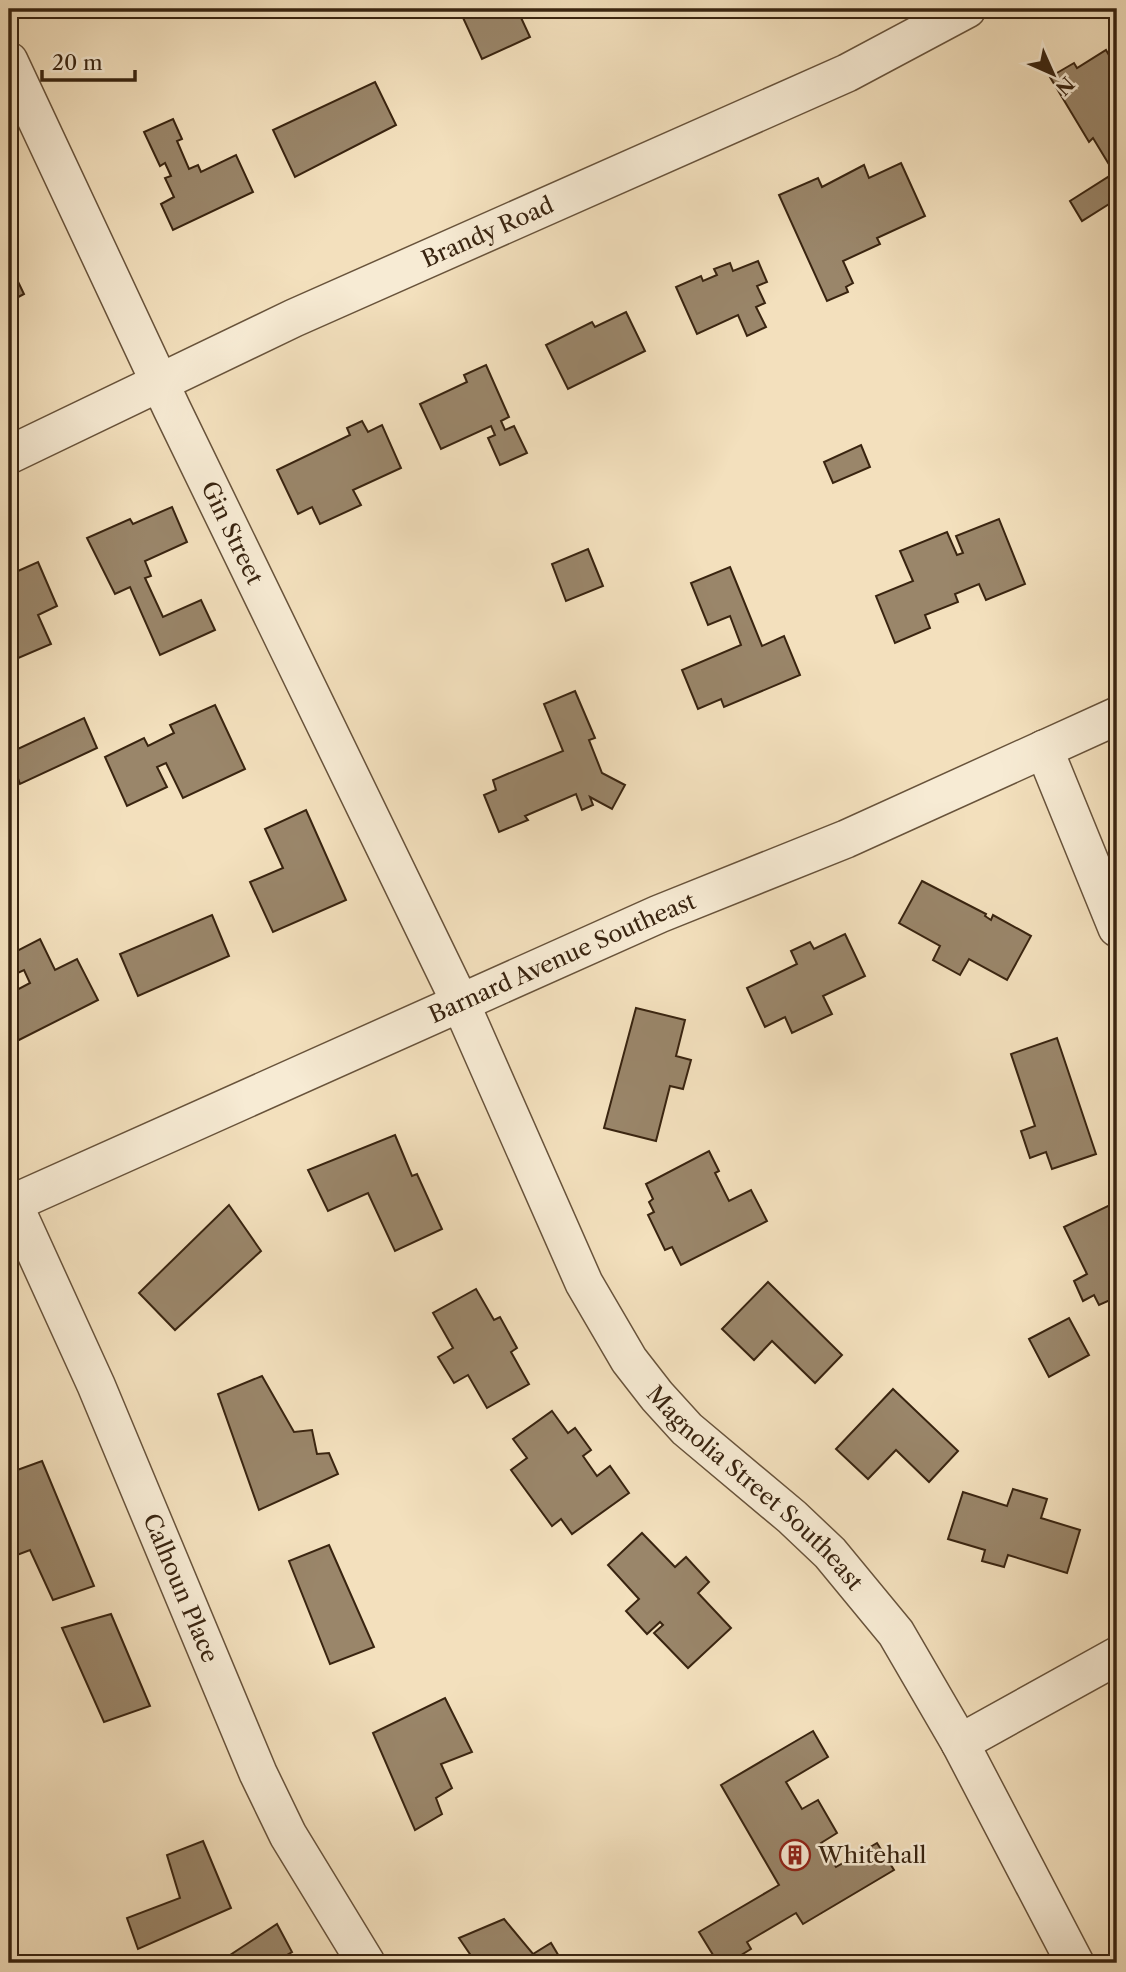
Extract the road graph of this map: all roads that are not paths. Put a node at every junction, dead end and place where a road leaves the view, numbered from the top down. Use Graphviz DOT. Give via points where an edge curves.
graph roads {
  1 [pos="967,9"];
  2 [pos="9,61"];
  3 [pos="161,382"];
  4 [pos="9,455"];
  5 [pos="1117,716"];
  6 [pos="1044,750"];
  7 [pos="1117,928"];
  8 [pos="460,1002"];
  9 [pos="11,1204"];
  10 [pos="1117,1656"];
  11 [pos="960,1743"];
  12 [pos="366,1963"];
  13 [pos="1075,1963"];
  1 -- 3 [label="street, Brandy Road" via="847,73 294,318"];
  2 -- 3 [label="street, Gin Street"];
  3 -- 4 [label="street, Brandy Road"];
  3 -- 8 [label="street, Gin Street"];
  5 -- 6 [label="street, Barnard Avenue Southeast"];
  6 -- 7 [label="street"];
  6 -- 8 [label="street, Barnard Avenue Southeast"];
  8 -- 9 [label="street, Barnard Avenue Southeast"];
  8 -- 11 [label="street, Magnolia Street Southeast" via="584,1283 629,1360 687,1429 792,1517 865,1592 924,1677"];
  9 -- 12 [label="street, Calhoun Place" via="96,1385 258,1773 288,1835"];
  10 -- 11 [label="street"];
  11 -- 13 [label="street, Magnolia Street Southeast"];
}
